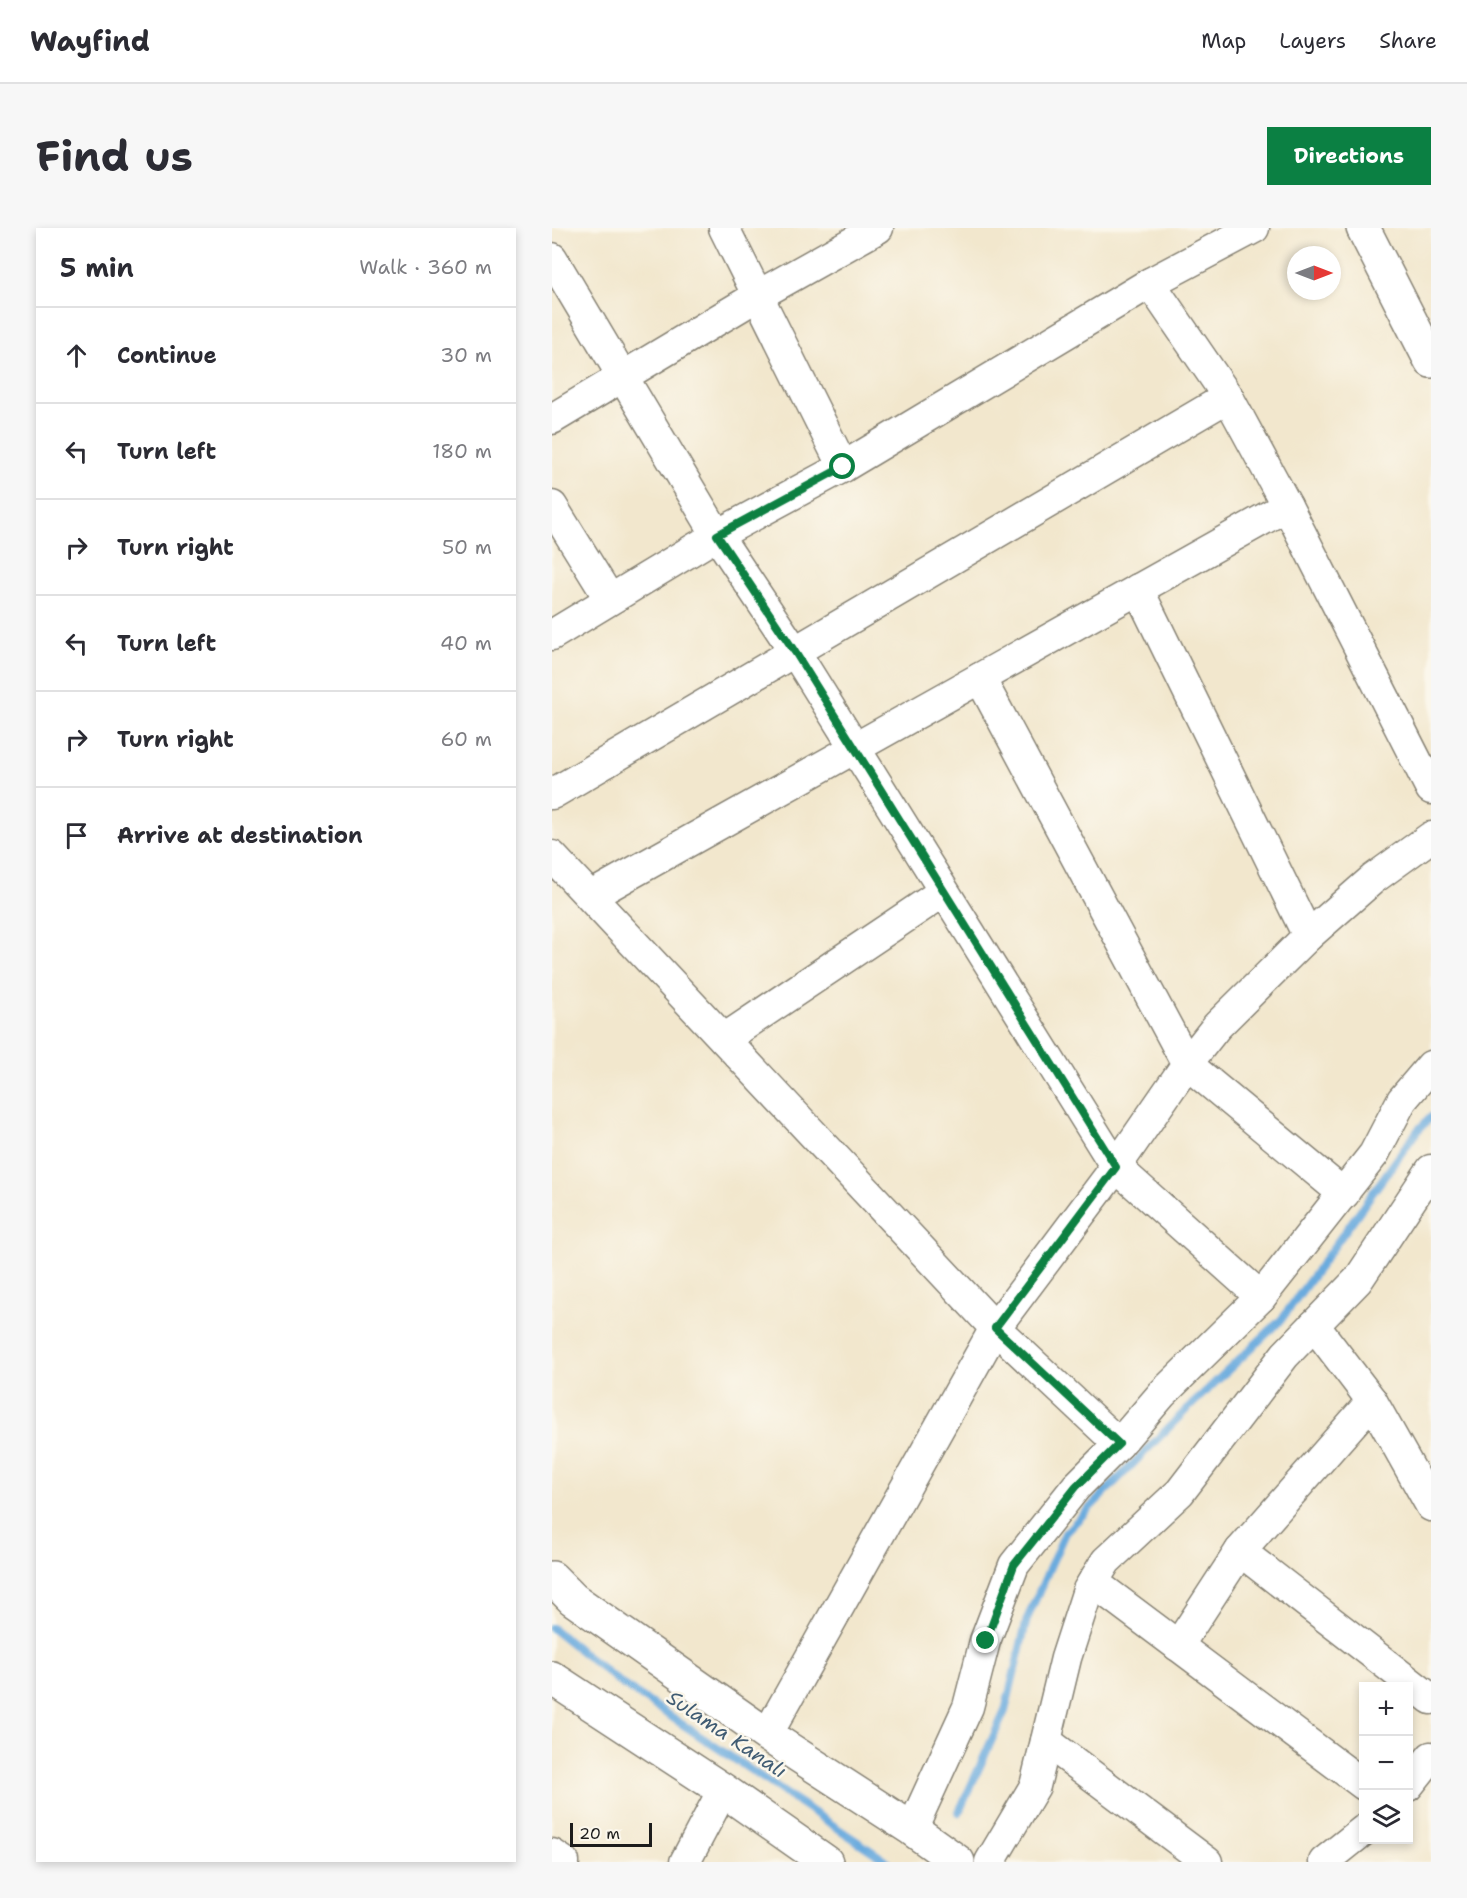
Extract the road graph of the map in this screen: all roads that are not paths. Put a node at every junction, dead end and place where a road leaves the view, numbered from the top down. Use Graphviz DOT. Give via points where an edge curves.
graph roads {
  1 [pos="724,228"];
  2 [pos="878,228"];
  3 [pos="1254,228"];
  4 [pos="1363,228"];
  5 [pos="552,258"];
  6 [pos="1150,283"];
  7 [pos="759,295"];
  8 [pos="1431,361"];
  9 [pos="623,377"];
  10 [pos="1228,397"];
  11 [pos="552,419"];
  12 [pos="843,467"];
  13 [pos="552,506"];
  14 [pos="1287,506"];
  15 [pos="717,535"];
  16 [pos="1138,589"];
  17 [pos="609,598"];
  18 [pos="552,635"];
  19 [pos="795,652"];
  20 [pos="980,678"];
  21 [pos="854,748"];
  22 [pos="1431,789"];
  23 [pos="552,794"];
  24 [pos="1431,837"];
  25 [pos="552,856"];
  26 [pos="943,892"];
  27 [pos="591,896"];
  28 [pos="1308,936"];
  29 [pos="724,1039"];
  30 [pos="1187,1064"];
  31 [pos="1431,1066"];
  32 [pos="1116,1167"];
  33 [pos="1428,1181"];
  34 [pos="1344,1194"];
  35 [pos="1261,1297"];
  36 [pos="1314,1325"];
  37 [pos="995,1328"];
  38 [pos="1372,1401"];
  39 [pos="1119,1444"];
  40 [pos="1431,1506"];
  41 [pos="1240,1551"];
  42 [pos="552,1578"];
  43 [pos="1093,1582"];
  44 [pos="1178,1646"];
  45 [pos="552,1678"];
  46 [pos="1431,1699"];
  47 [pos="767,1735"];
  48 [pos="1046,1741"];
  49 [pos="1431,1757"];
  50 [pos="1413,1780"];
  51 [pos="1359,1781"];
  52 [pos="723,1790"];
  53 [pos="912,1829"];
  54 [pos="1359,1834"];
  55 [pos="552,1854"];
  56 [pos="564,1862"];
  57 [pos="685,1862"];
  58 [pos="826,1862"];
  59 [pos="958,1862"];
  60 [pos="990,1862"];
  61 [pos="1207,1862"];
  62 [pos="1324,1862"];
  1 -- 7 [label="street"];
  2 -- 7 [label="street"];
  3 -- 6 [label="street"];
  4 -- 8 [label="street"];
  5 -- 9 [label="street"];
  6 -- 10 [label="street"];
  6 -- 12 [label="street"];
  7 -- 9 [label="street"];
  7 -- 12 [label="street"];
  9 -- 11 [label="street"];
  9 -- 15 [label="street"];
  10 -- 14 [label="street"];
  10 -- 19 [label="street"];
  12 -- 15 [label="street"];
  13 -- 17 [label="street"];
  14 -- 16 [label="street"];
  14 -- 22 [label="street"];
  15 -- 17 [label="street"];
  15 -- 19 [label="street"];
  16 -- 20 [label="street"];
  16 -- 28 [label="street"];
  17 -- 18 [label="street"];
  19 -- 21 [label="street"];
  19 -- 23 [label="street"];
  20 -- 21 [label="street"];
  20 -- 30 [label="street"];
  21 -- 26 [label="street"];
  21 -- 27 [label="street"];
  24 -- 28 [label="street" via="1373,879"];
  25 -- 27 [label="street"];
  26 -- 29 [label="street"];
  26 -- 32 [label="street"];
  27 -- 29 [label="street"];
  28 -- 30 [label="street" via="1217,1026"];
  29 -- 37 [label="street"];
  30 -- 32 [label="street"];
  30 -- 34 [label="street"];
  31 -- 34 [label="street" via="1402,1100 1374,1154"];
  32 -- 35 [label="street"];
  32 -- 37 [label="street"];
  33 -- 36 [label="street" via="1358,1280"];
  34 -- 35 [label="street"];
  35 -- 39 [label="street" via="1162,1394"];
  36 -- 38 [label="street"];
  36 -- 43 [label="street" via="1285,1355 1179,1492 1106,1561"];
  37 -- 39 [label="street"];
  37 -- 47 [label="street"];
  38 -- 40 [label="street"];
  38 -- 41 [label="street"];
  39 -- 53 [label="street" via="1076,1487 1014,1565 986,1641 968,1707"];
  41 -- 44 [label="street"];
  41 -- 46 [label="street"];
  42 -- 47 [label="street" via="573,1599"];
  43 -- 44 [label="street"];
  43 -- 48 [label="street" via="1066,1658"];
  44 -- 51 [label="street"];
  45 -- 52 [label="street"];
  47 -- 53 [label="street"];
  48 -- 60 [label="street" via="1035,1786"];
  48 -- 61 [label="street"];
  49 -- 50 [label="street"];
  52 -- 57 [label="street"];
  52 -- 58 [label="street"];
  53 -- 59 [label="street"];
  54 -- 62 [label="street"];
  55 -- 56 [label="street"];
}
